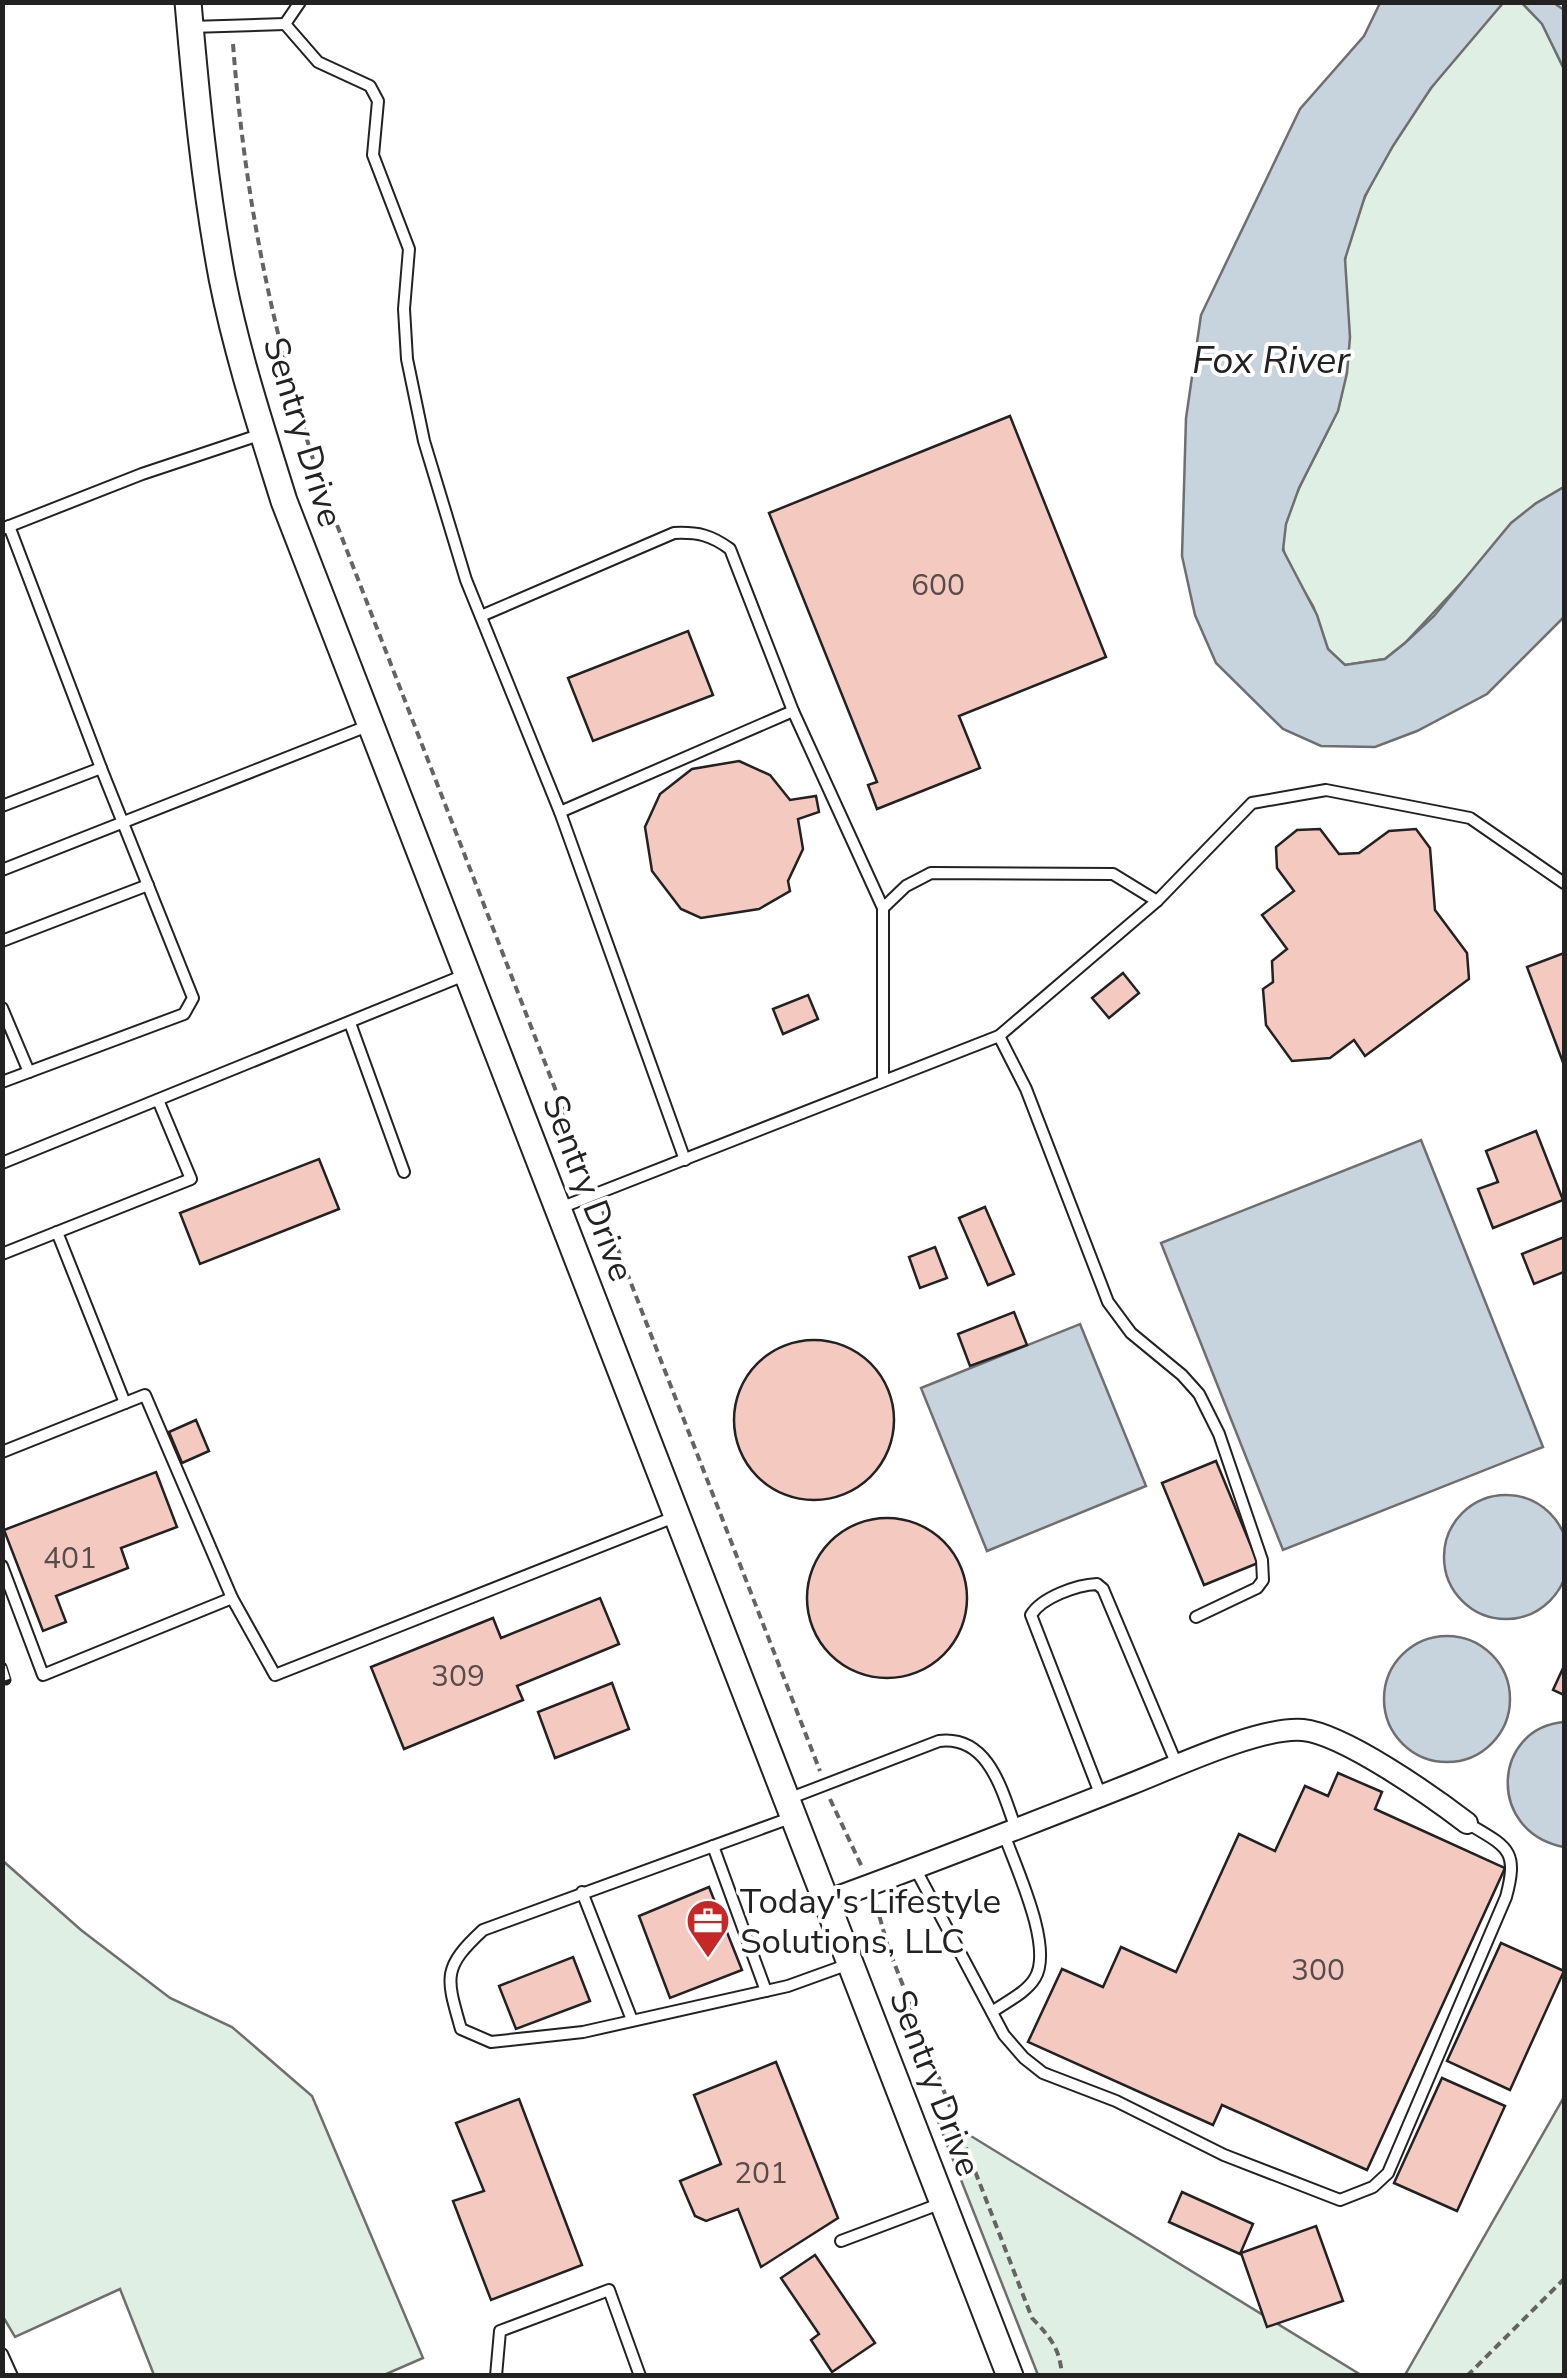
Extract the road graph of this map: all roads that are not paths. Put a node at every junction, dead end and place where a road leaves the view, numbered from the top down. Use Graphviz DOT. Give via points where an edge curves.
graph roads {
  1 [pos="300,2"];
  2 [pos="189,15"];
  3 [pos="285,24"];
  4 [pos="263,433"];
  5 [pos="6,528"];
  6 [pos="481,616"];
  7 [pos="793,712"];
  8 [pos="371,725"];
  9 [pos="102,768"];
  10 [pos="2,806"];
  11 [pos="560,812"];
  12 [pos="122,822"];
  13 [pos="2,870"];
  14 [pos="1564,883"];
  15 [pos="148,885"];
  16 [pos="1156,900"];
  17 [pos="883,908"];
  18 [pos="2,942"];
  19 [pos="468,974"];
  20 [pos="2,1008"];
  21 [pos="350,1023"];
  22 [pos="999,1036"];
  23 [pos="29,1072"];
  24 [pos="2,1082"];
  25 [pos="883,1082"];
  26 [pos="158,1100"];
  27 [pos="685,1160"];
  28 [pos="2,1163"];
  29 [pos="404,1172"];
  30 [pos="558,1208"];
  31 [pos="57,1232"];
  32 [pos="2,1254"];
  33 [pos="124,1403"];
  34 [pos="2,1452"];
  35 [pos="678,1516"];
  36 [pos="2,1566"];
  37 [pos="232,1598"];
  38 [pos="1196,1617"];
  39 [pos="1177,1766"];
  40 [pos="1101,1796"];
  41 [pos="790,1808"];
  42 [pos="1467,1823"];
  43 [pos="1010,1831"];
  44 [pos="713,1846"];
  45 [pos="915,1868"];
  46 [pos="582,1892"];
  47 [pos="826,1901"];
  48 [pos="850,1963"];
  49 [pos="766,1990"];
  50 [pos="992,2012"];
  51 [pos="632,2020"];
  52 [pos="943,2202"];
  53 [pos="841,2241"];
  54 [pos="2,2354"];
  55 [pos="12,2376"];
  56 [pos="496,2376"];
  57 [pos="640,2376"];
  58 [pos="1010,2376"];
  1 -- 3 [label="lane"];
  2 -- 3 [label="lane"];
  2 -- 4 [label="street, Sentry Drive" via="202,160 223,282"];
  3 -- 6 [label="lane" via="318,62 370,86 378,101 373,155 409,248 404,309 410,376 424,441"];
  4 -- 5 [label="lane"];
  4 -- 8 [label="street, Sentry Drive"];
  5 -- 9 [label="lane"];
  6 -- 7 [label="lane" via="674,534 714,537 730,550"];
  6 -- 11 [label="lane"];
  7 -- 11 [label="lane"];
  7 -- 17 [label="lane"];
  8 -- 12 [label="lane"];
  8 -- 19 [label="street, Sentry Drive"];
  9 -- 10 [label="lane"];
  9 -- 12 [label="lane"];
  11 -- 27 [label="lane"];
  12 -- 13 [label="lane"];
  12 -- 15 [label="lane"];
  14 -- 16 [label="lane" via="1470,818 1326,790 1252,804"];
  15 -- 18 [label="lane"];
  15 -- 23 [label="lane" via="192,998 184,1014"];
  16 -- 17 [label="lane" via="1113,874 931,873"];
  16 -- 22 [label="lane"];
  17 -- 25 [label="lane"];
  19 -- 21 [label="lane"];
  19 -- 30 [label="street, Sentry Drive"];
  20 -- 23 [label="lane"];
  21 -- 26 [label="lane"];
  21 -- 29 [label="lane"];
  22 -- 25 [label="lane"];
  22 -- 38 [label="lane" via="1108,1302 1131,1333 1199,1394 1262,1560 1258,1588"];
  23 -- 24 [label="lane"];
  25 -- 27 [label="lane"];
  26 -- 28 [label="lane"];
  26 -- 31 [label="lane" via="191,1179"];
  27 -- 30 [label="lane"];
  30 -- 35 [label="street, Sentry Drive"];
  31 -- 32 [label="lane"];
  31 -- 33 [label="lane"];
  33 -- 34 [label="lane"];
  33 -- 37 [label="lane" via="145,1395"];
  35 -- 37 [label="lane" via="275,1675"];
  35 -- 41 [label="street, Sentry Drive"];
  36 -- 37 [label="lane" via="44,1675"];
  39 -- 40 [label="street"];
  39 -- 40 [label="lane" via="1103,1589 1086,1585 1044,1602 1031,1616"];
  39 -- 42 [label="street" via="1262,1736 1306,1730 1416,1786"];
  40 -- 43 [label="street"];
  41 -- 43 [label="lane" via="952,1740 974,1748 993,1770"];
  41 -- 44 [label="lane"];
  41 -- 47 [label="street, Sentry Drive"];
  42 -- 50 [label="lane" via="1512,1858 1506,1898 1388,2173 1357,2194 1340,2200 1240,2162 1043,2073 1004,2035"];
  43 -- 45 [label="street"];
  43 -- 50 [label="lane" via="1041,1952 1026,1989"];
  44 -- 46 [label="lane"];
  44 -- 49 [label="lane"];
  45 -- 47 [label="street"];
  45 -- 50 [label="lane"];
  46 -- 51 [label="lane"];
  46 -- 51 [label="lane" via="483,1930 455,1956 450,1990 461,2029 492,2042"];
  47 -- 48 [label="street, Sentry Drive"];
  48 -- 49 [label="lane"];
  48 -- 52 [label="street, Sentry Drive"];
  49 -- 51 [label="lane"];
  52 -- 53 [label="lane"];
  52 -- 58 [label="street, Sentry Drive"];
  54 -- 55 [label="lane"];
  56 -- 57 [label="lane" via="500,2331 608,2290"];
}
